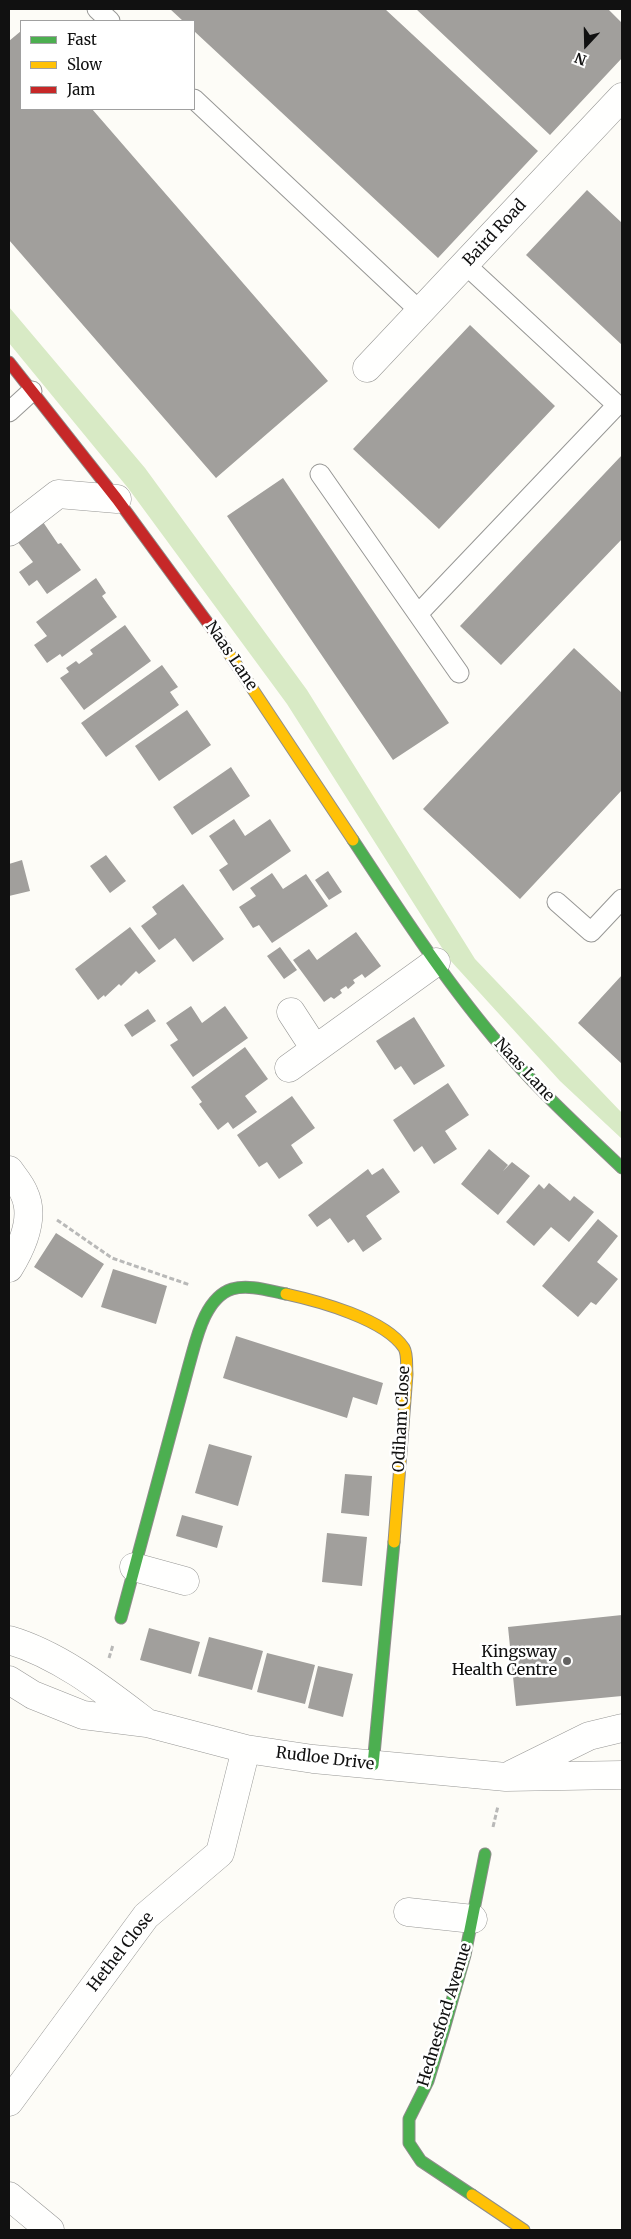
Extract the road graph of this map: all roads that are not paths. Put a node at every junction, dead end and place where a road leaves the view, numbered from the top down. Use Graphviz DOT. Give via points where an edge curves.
graph roads {
  1 [pos="97,9"];
  2 [pos="109,20"];
  3 [pos="622,97"];
  4 [pos="195,100"];
  5 [pos="466,265"];
  6 [pos="421,312"];
  7 [pos="9,362"];
  8 [pos="367,368"];
  9 [pos="32,391"];
  10 [pos="9,412"];
  11 [pos="320,474"];
  12 [pos="117,499"];
  13 [pos="9,532"];
  14 [pos="418,614"];
  15 [pos="459,673"];
  16 [pos="622,899"];
  17 [pos="557,902"];
  18 [pos="436,962"];
  19 [pos="291,1012"];
  20 [pos="316,1049"];
  21 [pos="289,1068"];
  22 [pos="622,1168"];
  23 [pos="9,1170"];
  24 [pos="9,1268"];
  25 [pos="134,1567"];
  26 [pos="185,1581"];
  27 [pos="121,1618"];
  28 [pos="9,1640"];
  29 [pos="9,1680"];
  30 [pos="147,1722"];
  31 [pos="622,1728"];
  32 [pos="246,1749"];
  33 [pos="373,1765"];
  34 [pos="622,1775"];
  35 [pos="506,1777"];
  36 [pos="485,1854"];
  37 [pos="408,1912"];
  38 [pos="473,1919"];
  39 [pos="9,2102"];
  40 [pos="9,2196"];
  41 [pos="50,2230"];
  42 [pos="524,2230"];
  1 -- 2 [label="lane"];
  3 -- 5 [label="street, Baird Road"];
  4 -- 6 [label="lane"];
  5 -- 6 [label="street, Baird Road"];
  5 -- 14 [label="lane" via="617,405"];
  6 -- 8 [label="street, Baird Road"];
  7 -- 9 [label="street, Naas Lane"];
  9 -- 10 [label="lane"];
  9 -- 12 [label="street, Naas Lane"];
  11 -- 14 [label="lane"];
  12 -- 13 [label="street" via="58,494"];
  12 -- 18 [label="street, Naas Lane" via="199,609"];
  14 -- 15 [label="lane"];
  16 -- 17 [label="lane" via="591,932"];
  18 -- 20 [label="street"];
  18 -- 22 [label="street, Naas Lane" via="492,1037 529,1078"];
  19 -- 20 [label="street"];
  20 -- 21 [label="street"];
  23 -- 24 [label="street" via="26,1198 30,1216"];
  25 -- 26 [label="street"];
  25 -- 27 [label="street, Odiham Close"];
  25 -- 33 [label="street, Odiham Close" via="201,1324 214,1302 232,1289 262,1289 327,1304 392,1334 405,1350 407,1374"];
  28 -- 30 [label="street, Rudloe Drive" via="71,1668"];
  29 -- 30 [label="street, Rudloe Drive" via="33,1695 83,1716"];
  30 -- 32 [label="street, Rudloe Drive"];
  31 -- 35 [label="street" via="589,1736"];
  32 -- 33 [label="street, Rudloe Drive"];
  32 -- 39 [label="street, Hethel Close" via="220,1853 146,1916"];
  33 -- 35 [label="street, Rudloe Drive"];
  34 -- 35 [label="street, Rudloe Drive"];
  36 -- 38 [label="street, Hednesford Avenue"];
  37 -- 38 [label="street, Hednesford Avenue"];
  38 -- 42 [label="street, Hednesford Avenue" via="428,2081 409,2119 409,2143 421,2161"];
  40 -- 41 [label="street"];
}
